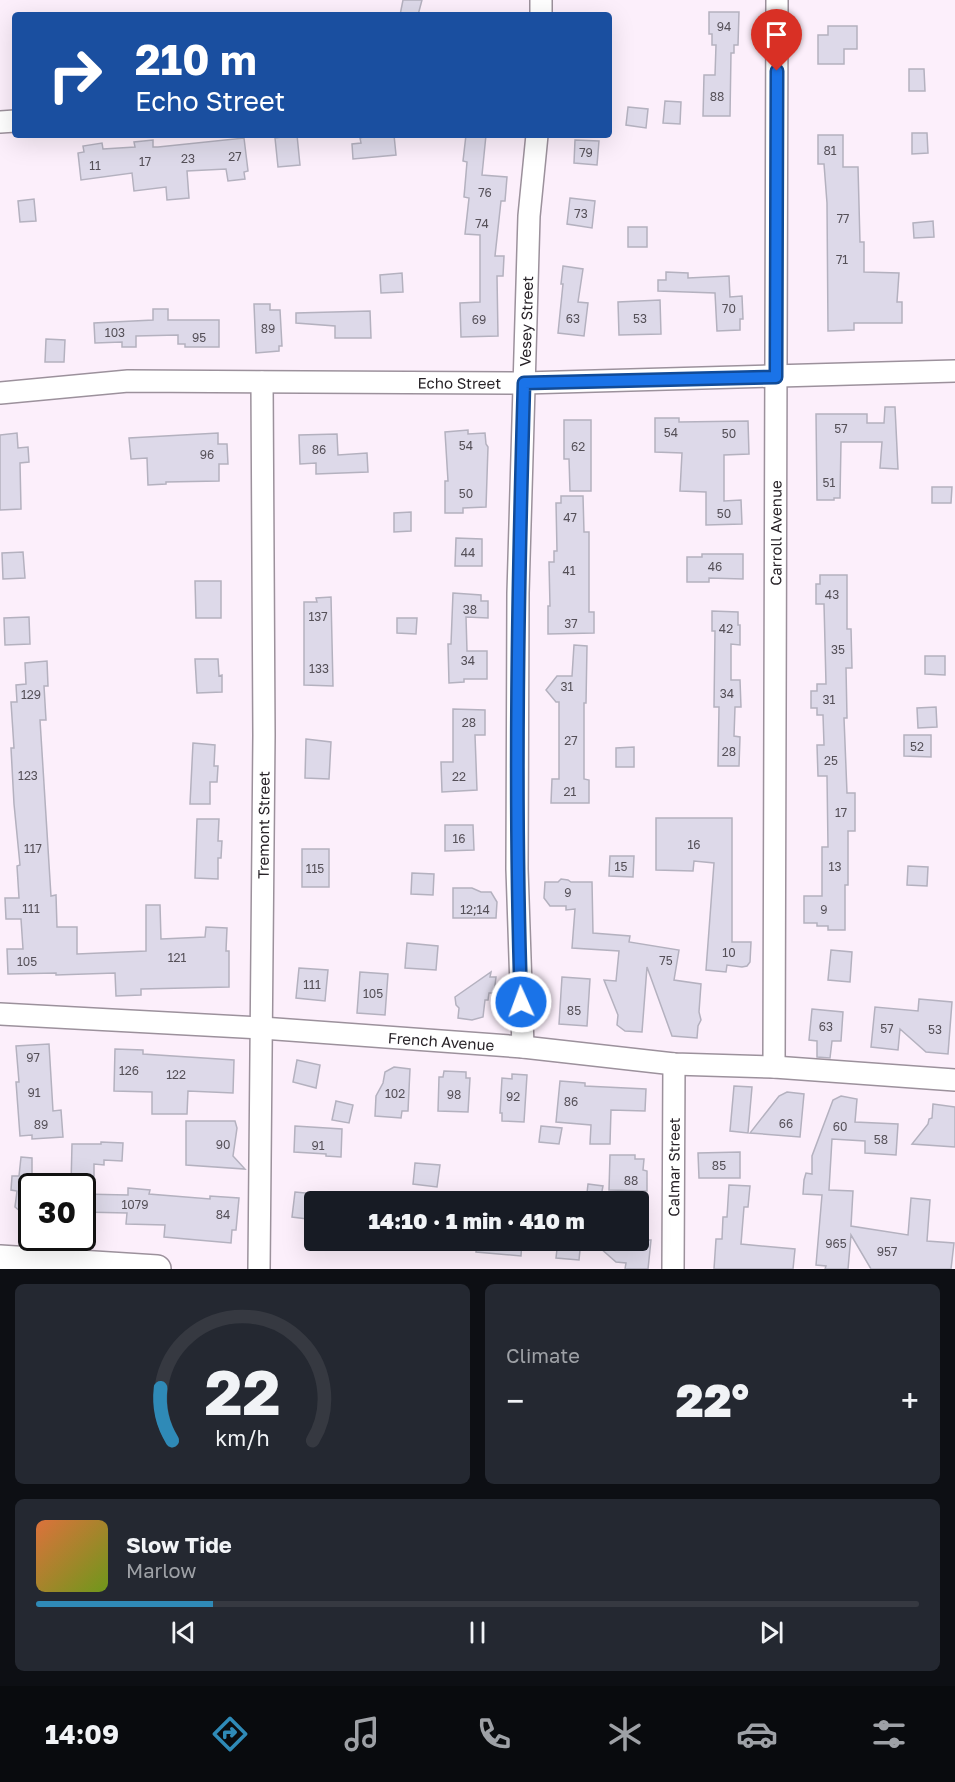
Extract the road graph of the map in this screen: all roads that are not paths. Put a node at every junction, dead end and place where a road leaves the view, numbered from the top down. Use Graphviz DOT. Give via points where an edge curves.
graph roads {
  1 [pos="777,0"];
  2 [pos="537,138"];
  3 [pos="955,371"];
  4 [pos="776,377"];
  5 [pos="262,382"];
  6 [pos="524,383"];
  7 [pos="0,393"];
  8 [pos="0,1014"];
  9 [pos="262,1028"];
  10 [pos="523,1047"];
  11 [pos="674,1064"];
  12 [pos="774,1067"];
  13 [pos="955,1080"];
  14 [pos="0,1259"];
  15 [pos="157,1269"];
  16 [pos="260,1269"];
  17 [pos="673,1269"];
  1 -- 4 [label="street, Carroll Avenue"];
  2 -- 6 [label="street, Vesey Street" via="529,216"];
  3 -- 4 [label="street, Echo Street"];
  4 -- 6 [label="street, Echo Street"];
  4 -- 12 [label="street, Carroll Avenue"];
  5 -- 6 [label="street, Echo Street"];
  5 -- 7 [label="street, Echo Street" via="128,381"];
  5 -- 9 [label="street, Tremont Street"];
  6 -- 10 [label="street, Vesey Street" via="517,869"];
  8 -- 9 [label="street, French Avenue"];
  9 -- 10 [label="street, French Avenue"];
  9 -- 16 [label="street, Tremont Street"];
  10 -- 11 [label="street, French Avenue"];
  11 -- 12 [label="street, French Avenue"];
  11 -- 17 [label="street, Calmar Street"];
  12 -- 13 [label="street, French Avenue"];
  14 -- 15 [label="main road"];
}
